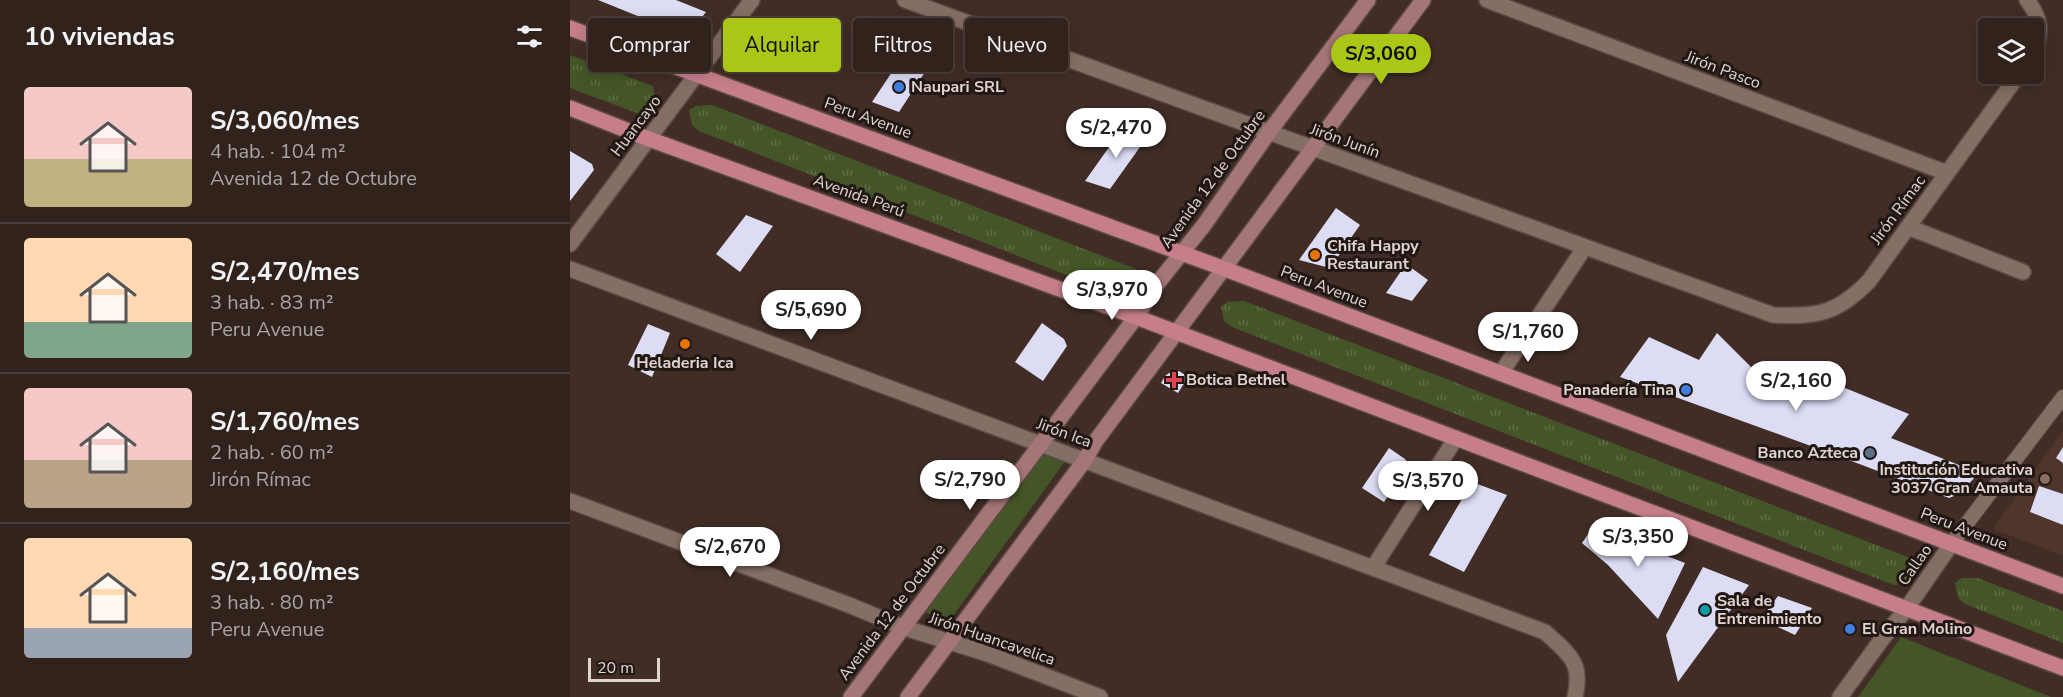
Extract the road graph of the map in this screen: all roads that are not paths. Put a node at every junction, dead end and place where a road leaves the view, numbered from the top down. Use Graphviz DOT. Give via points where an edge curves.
graph roads {
  1 [pos="752,0"];
  2 [pos="905,0"];
  3 [pos="1368,0"];
  4 [pos="1423,0"];
  5 [pos="1487,0"];
  6 [pos="2027,0"];
  7 [pos="2037,18"];
  8 [pos="570,28"];
  9 [pos="697,74"];
  10 [pos="2012,84"];
  11 [pos="570,108"];
  12 [pos="1269,132"];
  13 [pos="649,139"];
  14 [pos="1313,150"];
  15 [pos="1947,173"];
  16 [pos="1908,227"];
  17 [pos="570,244"];
  18 [pos="1585,247"];
  19 [pos="1180,253"];
  20 [pos="570,269"];
  21 [pos="1225,269"];
  22 [pos="2023,272"];
  23 [pos="1773,315"];
  24 [pos="1136,317"];
  25 [pos="1178,333"];
  26 [pos="1501,373"];
  27 [pos="2063,397"];
  28 [pos="1456,438"];
  29 [pos="1041,444"];
  30 [pos="1085,460"];
  31 [pos="570,501"];
  32 [pos="1952,543"];
  33 [pos="1373,568"];
  34 [pos="2063,586"];
  35 [pos="1906,609"];
  36 [pos="902,627"];
  37 [pos="949,642"];
  38 [pos="2063,668"];
  39 [pos="851,697"];
  40 [pos="908,697"];
  41 [pos="1100,697"];
  42 [pos="1575,697"];
  43 [pos="1840,697"];
  1 -- 9 [label="street, Huancayo"];
  2 -- 12 [label="street, Jirón Junín"];
  3 -- 12 [label="main road, Avenida 12 de Octubre"];
  4 -- 14 [label="main road"];
  5 -- 15 [label="street, Jirón Pasco"];
  6 -- 7 [label="street"];
  8 -- 9 [label="main road, Peru Avenue"];
  9 -- 13 [label="street, Huancayo"];
  9 -- 19 [label="main road, Peru Avenue"];
  10 -- 15 [label="street, Jirón Rímac"];
  11 -- 13 [label="main road, Avenida Perú"];
  12 -- 14 [label="street, Jirón Junín"];
  12 -- 19 [label="main road, Avenida 12 de Octubre"];
  13 -- 17 [label="street, Huancayo"];
  13 -- 24 [label="main road, Avenida Perú"];
  14 -- 18 [label="street, Jirón Junín"];
  14 -- 21 [label="main road"];
  15 -- 16 [label="street, Jirón Rímac"];
  16 -- 22 [label="street"];
  16 -- 23 [label="street, Jirón Rímac" via="1869,281 1841,305 1802,317"];
  18 -- 23 [label="street, Jirón Junín"];
  18 -- 26 [label="street"];
  19 -- 21 [label="main road, Peru Avenue"];
  19 -- 24 [label="main road, Avenida 12 de Octubre"];
  20 -- 29 [label="street, Jirón Ica"];
  21 -- 25 [label="main road"];
  21 -- 26 [label="main road, Peru Avenue"];
  24 -- 25 [label="main road"];
  24 -- 29 [label="main road, Avenida 12 de Octubre"];
  25 -- 28 [label="main road"];
  25 -- 30 [label="main road"];
  26 -- 32 [label="main road, Peru Avenue"];
  27 -- 32 [label="street, Callao"];
  28 -- 33 [label="street"];
  28 -- 35 [label="main road"];
  29 -- 30 [label="street, Jirón Ica"];
  29 -- 36 [label="main road, Avenida 12 de Octubre"];
  30 -- 33 [label="street, Jirón Ica"];
  30 -- 37 [label="main road"];
  31 -- 36 [label="street, Jirón Huancavelica"];
  32 -- 34 [label="main road, Peru Avenue"];
  32 -- 35 [label="street, Callao"];
  33 -- 42 [label="street, Jirón Ica" via="1545,632 1572,657 1578,675"];
  35 -- 38 [label="main road"];
  35 -- 43 [label="street, Callao"];
  36 -- 37 [label="street, Jirón Huancavelica"];
  36 -- 39 [label="main road, Avenida 12 de Octubre"];
  37 -- 40 [label="main road"];
  37 -- 41 [label="street, Jirón Huancavelica"];
}
